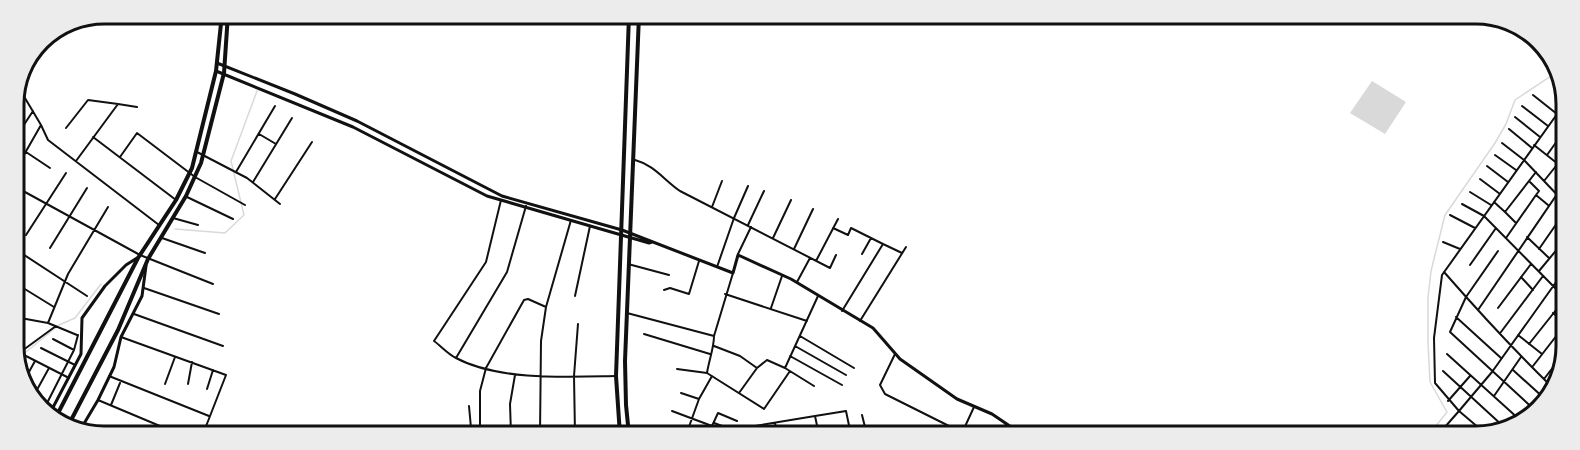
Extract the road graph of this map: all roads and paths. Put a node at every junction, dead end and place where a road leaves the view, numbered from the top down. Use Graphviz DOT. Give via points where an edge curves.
graph roads {
  1 [pos="221,24"];
  2 [pos="227,24"];
  3 [pos="629,24"];
  4 [pos="639,24"];
  5 [pos="218,63"];
  6 [pos="225,66"];
  7 [pos="216,71"];
  8 [pos="224,73"];
  9 [pos="1533,95"];
  10 [pos="24,98"];
  11 [pos="118,104"];
  12 [pos="275,106"];
  13 [pos="1522,106"];
  14 [pos="137,107"];
  15 [pos="33,111"];
  16 [pos="1556,113"];
  17 [pos="1556,115"];
  18 [pos="1515,117"];
  19 [pos="292,118"];
  20 [pos="24,125"];
  21 [pos="41,125"];
  22 [pos="1548,126"];
  23 [pos="66,128"];
  24 [pos="1509,129"];
  25 [pos="259,134"];
  26 [pos="93,137"];
  27 [pos="1540,137"];
  28 [pos="312,142"];
  29 [pos="1556,142"];
  30 [pos="1502,143"];
  31 [pos="276,144"];
  32 [pos="1533,146"];
  33 [pos="26,152"];
  34 [pos="196,152"];
  35 [pos="24,155"];
  36 [pos="204,155"];
  37 [pos="1495,155"];
  38 [pos="1546,155"];
  39 [pos="120,157"];
  40 [pos="632,160"];
  41 [pos="1524,160"];
  42 [pos="75,161"];
  43 [pos="1556,162"];
  44 [pos="1487,166"];
  45 [pos="1556,167"];
  46 [pos="50,168"];
  47 [pos="1516,170"];
  48 [pos="236,172"];
  49 [pos="1536,172"];
  50 [pos="66,173"];
  51 [pos="190,173"];
  52 [pos="195,177"];
  53 [pos="1480,179"];
  54 [pos="722,181"];
  55 [pos="1529,181"];
  56 [pos="1545,181"];
  57 [pos="253,182"];
  58 [pos="1508,182"];
  59 [pos="748,186"];
  60 [pos="87,188"];
  61 [pos="24,190"];
  62 [pos="764,191"];
  63 [pos="1470,192"];
  64 [pos="1556,193"];
  65 [pos="1500,194"];
  66 [pos="1536,195"];
  67 [pos="1556,195"];
  68 [pos="186,196"];
  69 [pos="502,196"];
  70 [pos="275,199"];
  71 [pos="176,200"];
  72 [pos="791,200"];
  73 [pos="500,201"];
  74 [pos="46,202"];
  75 [pos="526,203"];
  76 [pos="280,204"];
  77 [pos="1462,204"];
  78 [pos="1493,204"];
  79 [pos="245,205"];
  80 [pos="1548,206"];
  81 [pos="108,207"];
  82 [pos="712,207"];
  83 [pos="525,208"];
  84 [pos="813,209"];
  85 [pos="1505,212"];
  86 [pos="69,215"];
  87 [pos="1450,215"];
  88 [pos="1484,216"];
  89 [pos="173,218"];
  90 [pos="734,218"];
  91 [pos="233,219"];
  92 [pos="838,219"];
  93 [pos="571,220"];
  94 [pos="1517,223"];
  95 [pos="159,225"];
  96 [pos="198,225"];
  97 [pos="1556,225"];
  98 [pos="590,226"];
  99 [pos="749,226"];
  100 [pos="833,228"];
  101 [pos="1475,228"];
  102 [pos="1496,228"];
  103 [pos="94,229"];
  104 [pos="622,232"];
  105 [pos="26,235"];
  106 [pos="629,235"];
  107 [pos="161,237"];
  108 [pos="1527,237"];
  109 [pos="773,238"];
  110 [pos="872,238"];
  111 [pos="1506,238"];
  112 [pos="1443,242"];
  113 [pos="883,244"];
  114 [pos="906,247"];
  115 [pos="50,248"];
  116 [pos="794,249"];
  117 [pos="1460,249"];
  118 [pos="1539,249"];
  119 [pos="1556,250"];
  120 [pos="1498,251"];
  121 [pos="1518,251"];
  122 [pos="205,253"];
  123 [pos="902,253"];
  124 [pos="862,254"];
  125 [pos="24,255"];
  126 [pos="738,255"];
  127 [pos="836,255"];
  128 [pos="139,256"];
  129 [pos="810,258"];
  130 [pos="1549,258"];
  131 [pos="148,259"];
  132 [pos="699,261"];
  133 [pos="816,261"];
  134 [pos="146,264"];
  135 [pos="628,264"];
  136 [pos="1531,264"];
  137 [pos="1470,265"];
  138 [pos="717,267"];
  139 [pos="1444,272"];
  140 [pos="1539,272"];
  141 [pos="733,273"];
  142 [pos="669,275"];
  143 [pos="782,276"];
  144 [pos="1543,276"];
  145 [pos="1521,278"];
  146 [pos="65,281"];
  147 [pos="797,282"];
  148 [pos="1556,282"];
  149 [pos="213,284"];
  150 [pos="1553,286"];
  151 [pos="144,288"];
  152 [pos="24,289"];
  153 [pos="664,290"];
  154 [pos="1533,290"];
  155 [pos="1556,290"];
  156 [pos="725,294"];
  157 [pos="87,296"];
  158 [pos="575,296"];
  159 [pos="818,296"];
  160 [pos="1466,297"];
  161 [pos="54,307"];
  162 [pos="546,307"];
  163 [pos="1498,308"];
  164 [pos="771,309"];
  165 [pos="1556,309"];
  166 [pos="1478,310"];
  167 [pos="843,311"];
  168 [pos="626,313"];
  169 [pos="1553,313"];
  170 [pos="134,314"];
  171 [pos="219,314"];
  172 [pos="1456,316"];
  173 [pos="1556,316"];
  174 [pos="24,319"];
  175 [pos="807,321"];
  176 [pos="860,321"];
  177 [pos="48,323"];
  178 [pos="578,324"];
  179 [pos="56,326"];
  180 [pos="1501,333"];
  181 [pos="644,334"];
  182 [pos="78,335"];
  183 [pos="1517,335"];
  184 [pos="1556,335"];
  185 [pos="714,336"];
  186 [pos="800,336"];
  187 [pos="121,337"];
  188 [pos="83,338"];
  189 [pos="52,339"];
  190 [pos="1529,344"];
  191 [pos="1510,345"];
  192 [pos="223,346"];
  193 [pos="714,346"];
  194 [pos="795,346"];
  195 [pos="41,348"];
  196 [pos="24,349"];
  197 [pos="74,350"];
  198 [pos="710,354"];
  199 [pos="895,354"];
  200 [pos="1447,354"];
  201 [pos="1542,354"];
  202 [pos="26,356"];
  203 [pos="790,356"];
  204 [pos="175,357"];
  205 [pos="1521,357"];
  206 [pos="456,358"];
  207 [pos="1501,358"];
  208 [pos="35,361"];
  209 [pos="68,362"];
  210 [pos="192,362"];
  211 [pos="75,365"];
  212 [pos="1532,367"];
  213 [pos="1553,367"];
  214 [pos="49,368"];
  215 [pos="486,368"];
  216 [pos="757,368"];
  217 [pos="785,368"];
  218 [pos="854,368"];
  219 [pos="677,369"];
  220 [pos="213,370"];
  221 [pos="1443,370"];
  222 [pos="1513,370"];
  223 [pos="790,371"];
  224 [pos="1492,372"];
  225 [pos="29,373"];
  226 [pos="707,373"];
  227 [pos="61,374"];
  228 [pos="515,374"];
  229 [pos="542,375"];
  230 [pos="846,375"];
  231 [pos="109,376"];
  232 [pos="574,376"];
  233 [pos="616,376"];
  234 [pos="712,376"];
  235 [pos="1470,376"];
  236 [pos="69,378"];
  237 [pos="1544,379"];
  238 [pos="121,382"];
  239 [pos="1504,382"];
  240 [pos="1547,382"];
  241 [pos="165,384"];
  242 [pos="188,384"];
  243 [pos="842,385"];
  244 [pos="1481,385"];
  245 [pos="814,386"];
  246 [pos="1461,387"];
  247 [pos="37,389"];
  248 [pos="207,389"];
  249 [pos="681,393"];
  250 [pos="738,393"];
  251 [pos="1539,394"];
  252 [pos="1494,396"];
  253 [pos="1472,398"];
  254 [pos="699,399"];
  255 [pos="98,400"];
  256 [pos="1448,401"];
  257 [pos="47,402"];
  258 [pos="111,405"];
  259 [pos="1530,405"];
  260 [pos="469,406"];
  261 [pos="53,407"];
  262 [pos="974,407"];
  263 [pos="59,411"];
  264 [pos="672,411"];
  265 [pos="1458,411"];
  266 [pos="862,415"];
  267 [pos="1515,415"];
  268 [pos="209,416"];
  269 [pos="815,416"];
  270 [pos="692,418"];
  271 [pos="72,419"];
  272 [pos="736,421"];
  273 [pos="1498,422"];
  274 [pos="85,423"];
  275 [pos="714,423"];
  276 [pos="775,423"];
  277 [pos="1006,424"];
  278 [pos="160,426"];
  279 [pos="206,426"];
  280 [pos="471,426"];
  281 [pos="480,426"];
  282 [pos="511,426"];
  283 [pos="540,426"];
  284 [pos="575,426"];
  285 [pos="620,426"];
  286 [pos="628,426"];
  287 [pos="689,426"];
  288 [pos="722,426"];
  289 [pos="756,426"];
  290 [pos="776,426"];
  291 [pos="817,426"];
  292 [pos="848,426"];
  293 [pos="865,426"];
  294 [pos="948,426"];
  295 [pos="965,426"];
  296 [pos="1009,426"];
  297 [pos="1445,426"];
  298 [pos="1476,426"];
  1 -- 5 [label="main road"];
  2 -- 6 [label="main road"];
  3 -- 104 [label="main road"];
  4 -- 40 [label="main road"];
  5 -- 6 [label="street"];
  5 -- 7 [label="main road"];
  6 -- 8 [label="main road"];
  6 -- 69 [label="street" via="357,121"];
  7 -- 8 [label="street"];
  7 -- 34 [label="main road"];
  8 -- 36 [label="main road"];
  8 -- 73 [label="street" via="353,127"];
  9 -- 16 [label="street"];
  10 -- 15 [label="street"];
  11 -- 14 [label="street"];
  11 -- 23 [label="street" via="88,100"];
  11 -- 26 [label="street"];
  12 -- 25 [label="street"];
  13 -- 22 [label="street"];
  15 -- 20 [label="street"];
  15 -- 21 [label="street"];
  17 -- 22 [label="street"];
  18 -- 27 [label="street"];
  19 -- 31 [label="street"];
  21 -- 33 [label="street"];
  21 -- 42 [label="street" via="48,140"];
  22 -- 27 [label="street"];
  24 -- 32 [label="street"];
  25 -- 31 [label="street"];
  25 -- 48 [label="street"];
  26 -- 39 [label="street"];
  26 -- 42 [label="street"];
  27 -- 32 [label="street"];
  28 -- 70 [label="street"];
  29 -- 38 [label="street"];
  30 -- 41 [label="street"];
  31 -- 57 [label="street"];
  32 -- 38 [label="street"];
  32 -- 41 [label="street"];
  33 -- 35 [label="street"];
  33 -- 46 [label="street"];
  34 -- 36 [label="street"];
  34 -- 51 [label="main road"];
  36 -- 48 [label="street"];
  36 -- 52 [label="main road"];
  37 -- 47 [label="street"];
  38 -- 43 [label="street"];
  39 -- 51 [label="street" via="137,133"];
  39 -- 71 [label="street"];
  40 -- 82 [label="street" via="652,166 680,191"];
  40 -- 106 [label="main road"];
  41 -- 47 [label="street"];
  41 -- 49 [label="street"];
  42 -- 95 [label="street"];
  44 -- 58 [label="street"];
  45 -- 56 [label="street"];
  47 -- 58 [label="street"];
  48 -- 57 [label="street"];
  49 -- 55 [label="street"];
  49 -- 56 [label="street"];
  50 -- 74 [label="street"];
  51 -- 52 [label="street"];
  51 -- 71 [label="main road"];
  52 -- 68 [label="main road"];
  52 -- 79 [label="street"];
  53 -- 65 [label="street"];
  54 -- 82 [label="street"];
  55 -- 66 [label="street" via="1539,191"];
  55 -- 85 [label="street"];
  56 -- 64 [label="street"];
  57 -- 70 [label="street"];
  58 -- 65 [label="street"];
  59 -- 90 [label="street"];
  60 -- 86 [label="street"];
  61 -- 74 [label="street"];
  62 -- 99 [label="street"];
  63 -- 78 [label="street"];
  65 -- 78 [label="street"];
  66 -- 80 [label="street"];
  66 -- 94 [label="street"];
  67 -- 80 [label="street"];
  68 -- 89 [label="main road"];
  68 -- 91 [label="street"];
  69 -- 73 [label="street"];
  69 -- 75 [label="street"];
  70 -- 76 [label="street"];
  71 -- 95 [label="main road"];
  72 -- 109 [label="street"];
  73 -- 83 [label="street"];
  73 -- 206 [label="street" via="486,262 434,340"];
  74 -- 86 [label="street"];
  74 -- 105 [label="street"];
  75 -- 83 [label="street"];
  75 -- 104 [label="street"];
  77 -- 88 [label="street"];
  78 -- 85 [label="street"];
  78 -- 88 [label="street"];
  80 -- 108 [label="street"];
  81 -- 103 [label="street"];
  82 -- 90 [label="street"];
  83 -- 93 [label="street"];
  83 -- 206 [label="street" via="507,272"];
  84 -- 116 [label="street"];
  85 -- 94 [label="street"];
  86 -- 103 [label="street"];
  86 -- 115 [label="street"];
  87 -- 101 [label="street"];
  88 -- 101 [label="street"];
  88 -- 102 [label="street"];
  89 -- 96 [label="street"];
  89 -- 107 [label="main road"];
  90 -- 99 [label="street"];
  90 -- 138 [label="street"];
  92 -- 100 [label="street"];
  93 -- 98 [label="street"];
  93 -- 162 [label="street"];
  94 -- 111 [label="street"];
  95 -- 128 [label="main road"];
  97 -- 118 [label="street"];
  98 -- 104 [label="street"];
  98 -- 158 [label="street"];
  99 -- 109 [label="street"];
  99 -- 126 [label="street"];
  100 -- 110 [label="street" via="848,235 852,228"];
  100 -- 133 [label="street"];
  101 -- 117 [label="street"];
  102 -- 111 [label="street"];
  102 -- 137 [label="street"];
  103 -- 128 [label="street"];
  103 -- 146 [label="street"];
  104 -- 106 [label="street"];
  104 -- 233 [label="main road"];
  106 -- 132 [label="street"];
  106 -- 135 [label="main road"];
  107 -- 122 [label="street"];
  107 -- 131 [label="main road"];
  108 -- 118 [label="street"];
  108 -- 121 [label="street"];
  109 -- 116 [label="street"];
  110 -- 113 [label="street"];
  110 -- 124 [label="street"];
  111 -- 121 [label="street"];
  112 -- 117 [label="street"];
  113 -- 123 [label="street"];
  113 -- 167 [label="street"];
  114 -- 123 [label="street"];
  116 -- 129 [label="street"];
  117 -- 139 [label="street"];
  118 -- 130 [label="street"];
  119 -- 130 [label="street"];
  120 -- 160 [label="street"];
  121 -- 136 [label="street"];
  121 -- 166 [label="street"];
  123 -- 176 [label="street"];
  125 -- 146 [label="street"];
  126 -- 141 [label="street"];
  126 -- 143 [label="street"];
  127 -- 133 [label="street" via="830,268"];
  128 -- 131 [label="street"];
  128 -- 188 [label="street" via="105,286 82,318"];
  128 -- 263 [label="main road"];
  129 -- 133 [label="street"];
  129 -- 147 [label="street"];
  130 -- 140 [label="street"];
  131 -- 134 [label="main road"];
  131 -- 149 [label="street"];
  132 -- 138 [label="street"];
  132 -- 153 [label="street" via="689,294"];
  134 -- 151 [label="street"];
  134 -- 271 [label="main road" via="122,322"];
  135 -- 142 [label="street"];
  135 -- 168 [label="main road"];
  136 -- 140 [label="street"];
  136 -- 145 [label="street"];
  138 -- 141 [label="street"];
  139 -- 160 [label="street"];
  139 -- 256 [label="street" via="1434,338 1435,383"];
  140 -- 144 [label="street"];
  141 -- 156 [label="street"];
  143 -- 147 [label="street"];
  143 -- 164 [label="street"];
  144 -- 150 [label="street"];
  144 -- 154 [label="street"];
  145 -- 154 [label="street"];
  145 -- 163 [label="street"];
  146 -- 157 [label="street"];
  146 -- 161 [label="street"];
  147 -- 159 [label="street"];
  148 -- 150 [label="street"];
  150 -- 155 [label="street"];
  150 -- 183 [label="street"];
  151 -- 170 [label="street"];
  151 -- 171 [label="street"];
  152 -- 161 [label="street"];
  154 -- 180 [label="street"];
  156 -- 164 [label="street"];
  156 -- 185 [label="street"];
  159 -- 167 [label="street"];
  159 -- 175 [label="street"];
  160 -- 166 [label="street"];
  160 -- 172 [label="street"];
  161 -- 177 [label="street"];
  162 -- 215 [label="street" via="524,300"];
  162 -- 229 [label="street"];
  164 -- 175 [label="street"];
  165 -- 169 [label="street"];
  166 -- 180 [label="street"];
  167 -- 176 [label="street"];
  168 -- 185 [label="street"];
  168 -- 286 [label="main road"];
  169 -- 173 [label="street"];
  169 -- 190 [label="street"];
  170 -- 187 [label="street"];
  170 -- 192 [label="street"];
  172 -- 207 [label="street"];
  172 -- 224 [label="street" via="1450,332"];
  174 -- 177 [label="street"];
  175 -- 186 [label="street"];
  176 -- 199 [label="street" via="873,328"];
  177 -- 179 [label="street"];
  178 -- 232 [label="street"];
  179 -- 182 [label="street"];
  179 -- 196 [label="street"];
  180 -- 191 [label="street"];
  181 -- 198 [label="street"];
  182 -- 188 [label="street"];
  182 -- 197 [label="street"];
  183 -- 190 [label="street"];
  183 -- 191 [label="street"];
  184 -- 201 [label="street"];
  185 -- 193 [label="street"];
  186 -- 194 [label="street"];
  186 -- 218 [label="street"];
  187 -- 204 [label="street"];
  187 -- 231 [label="street"];
  188 -- 211 [label="street"];
  189 -- 197 [label="street"];
  190 -- 201 [label="street"];
  191 -- 205 [label="street"];
  191 -- 207 [label="street"];
  193 -- 198 [label="street"];
  193 -- 216 [label="street"];
  194 -- 203 [label="street"];
  194 -- 230 [label="street"];
  195 -- 209 [label="street"];
  197 -- 209 [label="street"];
  198 -- 226 [label="street"];
  199 -- 262 [label="street"];
  199 -- 294 [label="street" via="880,384 885,394"];
  200 -- 235 [label="street"];
  201 -- 212 [label="street"];
  202 -- 208 [label="street"];
  203 -- 217 [label="street"];
  203 -- 243 [label="street"];
  204 -- 210 [label="street"];
  204 -- 241 [label="street"];
  205 -- 212 [label="street"];
  205 -- 222 [label="street"];
  206 -- 215 [label="street"];
  207 -- 224 [label="street"];
  208 -- 214 [label="street"];
  208 -- 225 [label="street"];
  209 -- 211 [label="street"];
  209 -- 227 [label="street"];
  210 -- 220 [label="street"];
  210 -- 242 [label="street"];
  211 -- 236 [label="street"];
  212 -- 237 [label="street"];
  213 -- 237 [label="street"];
  214 -- 227 [label="street"];
  214 -- 247 [label="street"];
  215 -- 228 [label="street"];
  215 -- 281 [label="street" via="480,391"];
  216 -- 217 [label="street" via="767,360"];
  216 -- 250 [label="street"];
  217 -- 223 [label="street"];
  219 -- 226 [label="street"];
  220 -- 248 [label="street"];
  220 -- 268 [label="street" via="226,375"];
  221 -- 246 [label="street"];
  222 -- 239 [label="street"];
  222 -- 251 [label="street"];
  223 -- 245 [label="street"];
  223 -- 250 [label="street" via="764,409"];
  224 -- 239 [label="street"];
  224 -- 244 [label="street"];
  226 -- 234 [label="street"];
  227 -- 236 [label="street"];
  227 -- 257 [label="street"];
  228 -- 229 [label="street"];
  228 -- 282 [label="street"];
  229 -- 232 [label="street"];
  229 -- 283 [label="street"];
  231 -- 238 [label="street"];
  231 -- 255 [label="street"];
  232 -- 233 [label="street"];
  232 -- 284 [label="street"];
  233 -- 285 [label="main road"];
  234 -- 250 [label="street"];
  234 -- 254 [label="street"];
  235 -- 244 [label="street"];
  235 -- 246 [label="street"];
  236 -- 261 [label="street"];
  237 -- 240 [label="street"];
  238 -- 258 [label="street"];
  238 -- 268 [label="street"];
  239 -- 252 [label="street"];
  239 -- 259 [label="street"];
  244 -- 252 [label="street"];
  244 -- 253 [label="street"];
  246 -- 253 [label="street"];
  246 -- 256 [label="street"];
  249 -- 254 [label="street"];
  252 -- 267 [label="street"];
  253 -- 265 [label="street"];
  253 -- 273 [label="street"];
  254 -- 270 [label="street"];
  255 -- 258 [label="street"];
  255 -- 274 [label="street"];
  256 -- 265 [label="street"];
  258 -- 278 [label="street"];
  260 -- 280 [label="street"];
  262 -- 277 [label="street"];
  262 -- 295 [label="street"];
  264 -- 270 [label="street"];
  265 -- 297 [label="street"];
  265 -- 298 [label="street"];
  266 -- 293 [label="street"];
  268 -- 279 [label="street"];
  269 -- 276 [label="street"];
  269 -- 291 [label="street"];
  269 -- 292 [label="street" via="846,411"];
  270 -- 275 [label="street" via="712,426"];
  270 -- 287 [label="street"];
  272 -- 275 [label="street" via="718,413"];
  275 -- 288 [label="street"];
  276 -- 289 [label="street"];
  276 -- 290 [label="street"];
  277 -- 296 [label="street"];
}
